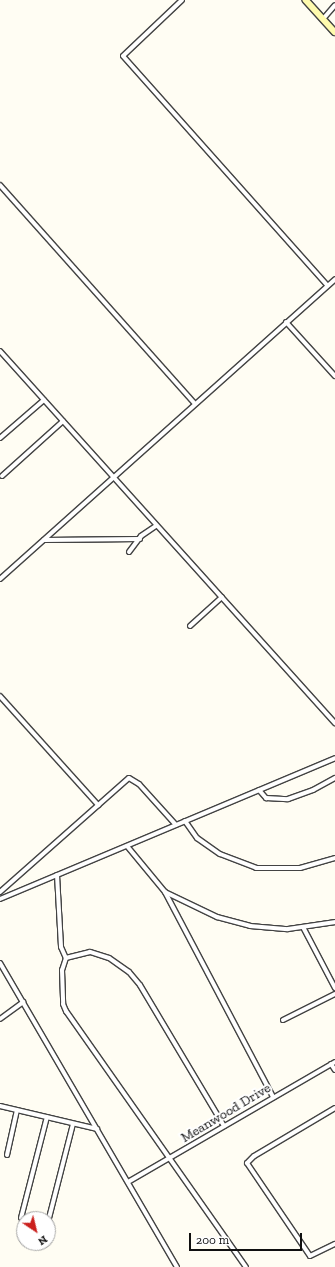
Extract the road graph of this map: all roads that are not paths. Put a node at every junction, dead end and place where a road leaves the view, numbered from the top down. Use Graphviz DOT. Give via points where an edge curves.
graph roads {
  1 [pos="182,0"];
  2 [pos="306,0"];
  3 [pos="335,5"];
  4 [pos="324,20"];
  5 [pos="335,32"];
  6 [pos="1,188"];
  7 [pos="335,279"];
  8 [pos="328,285"];
  9 [pos="286,322"];
  10 [pos="0,351"];
  11 [pos="335,376"];
  12 [pos="44,400"];
  13 [pos="194,403"];
  14 [pos="63,421"];
  15 [pos="0,438"];
  16 [pos="2,476"];
  17 [pos="113,477"];
  18 [pos="156,526"];
  19 [pos="140,539"];
  20 [pos="44,540"];
  21 [pos="129,552"];
  22 [pos="0,579"];
  23 [pos="222,597"];
  24 [pos="190,626"];
  25 [pos="0,696"];
  26 [pos="335,722"];
  27 [pos="335,758"];
  28 [pos="335,778"];
  29 [pos="259,790"];
  30 [pos="98,805"];
  31 [pos="185,821"];
  32 [pos="176,825"];
  33 [pos="127,846"];
  34 [pos="335,858"];
  35 [pos="57,875"];
  36 [pos="0,892"];
  37 [pos="165,892"];
  38 [pos="0,899"];
  39 [pos="335,922"];
  40 [pos="303,927"];
  41 [pos="66,958"];
  42 [pos="0,963"];
  43 [pos="335,988"];
  44 [pos="335,994"];
  45 [pos="23,1002"];
  46 [pos="0,1019"];
  47 [pos="284,1020"];
  48 [pos="333,1063"];
  49 [pos="335,1070"];
  50 [pos="274,1097"];
  51 [pos="0,1106"];
  52 [pos="335,1108"];
  53 [pos="17,1110"];
  54 [pos="47,1117"];
  55 [pos="73,1124"];
  56 [pos="224,1126"];
  57 [pos="97,1129"];
  58 [pos="7,1154"];
  59 [pos="170,1158"];
  60 [pos="128,1182"];
  61 [pos="23,1211"];
  62 [pos="51,1211"];
  63 [pos="335,1244"];
  64 [pos="177,1267"];
  65 [pos="246,1267"];
  1 -- 8 [label="street" via="123,56"];
  2 -- 4 [label="main road"];
  3 -- 4 [label="street"];
  4 -- 5 [label="main road"];
  6 -- 13 [label="street"];
  7 -- 8 [label="street"];
  8 -- 9 [label="street"];
  9 -- 11 [label="street"];
  9 -- 13 [label="street"];
  10 -- 12 [label="street"];
  12 -- 14 [label="street"];
  12 -- 15 [label="street"];
  13 -- 17 [label="street"];
  14 -- 16 [label="street"];
  14 -- 17 [label="street"];
  17 -- 18 [label="street"];
  17 -- 20 [label="street"];
  18 -- 19 [label="street"];
  18 -- 23 [label="street"];
  19 -- 20 [label="street"];
  19 -- 21 [label="street"];
  20 -- 22 [label="street"];
  23 -- 24 [label="street"];
  23 -- 26 [label="street"];
  25 -- 30 [label="street"];
  27 -- 29 [label="street"];
  28 -- 29 [label="street" via="288,799 266,798"];
  29 -- 31 [label="street"];
  30 -- 32 [label="street" via="126,780 133,779"];
  30 -- 36 [label="street"];
  31 -- 32 [label="street"];
  31 -- 34 [label="street" via="197,838 220,854 256,868 300,868"];
  32 -- 33 [label="street"];
  33 -- 35 [label="street"];
  33 -- 37 [label="street"];
  35 -- 38 [label="street"];
  35 -- 41 [label="street" via="61,947"];
  37 -- 40 [label="street" via="235,923 273,928"];
  37 -- 50 [label="street"];
  39 -- 40 [label="street"];
  40 -- 43 [label="street"];
  41 -- 56 [label="street" via="90,952 109,958 129,972"];
  41 -- 59 [label="street" via="62,970 63,1004 66,1010"];
  42 -- 45 [label="street"];
  44 -- 47 [label="street"];
  45 -- 46 [label="street"];
  45 -- 57 [label="street"];
  48 -- 49 [label="street"];
  48 -- 50 [label="street, Meanwood Drive"];
  50 -- 56 [label="street, Meanwood Drive"];
  51 -- 53 [label="street"];
  52 -- 63 [label="street" via="254,1156 247,1163 308,1254 314,1256"];
  53 -- 54 [label="street"];
  53 -- 58 [label="street"];
  54 -- 55 [label="street"];
  54 -- 61 [label="street"];
  55 -- 57 [label="street"];
  55 -- 62 [label="street"];
  56 -- 59 [label="street, Meanwood Drive"];
  57 -- 60 [label="street"];
  59 -- 60 [label="street, Meanwood Drive"];
  59 -- 65 [label="street"];
  60 -- 64 [label="street"];
}
